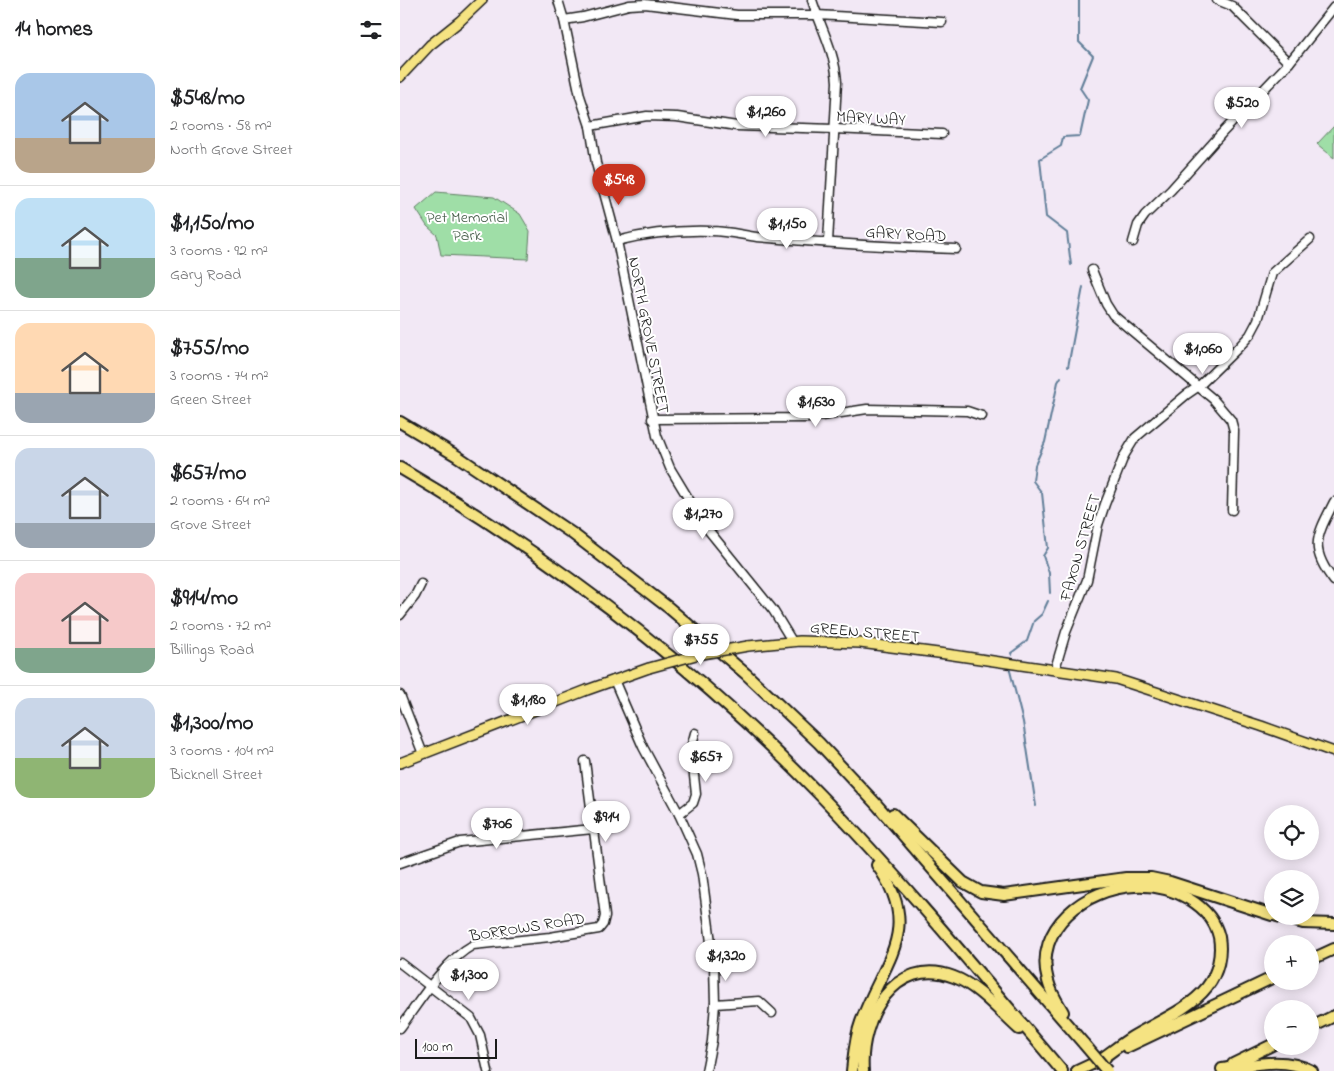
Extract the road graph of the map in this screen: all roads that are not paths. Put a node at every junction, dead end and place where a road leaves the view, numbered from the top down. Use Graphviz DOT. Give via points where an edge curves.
graph roads {
  1 [pos="482,0"];
  2 [pos="558,0"];
  3 [pos="812,0"];
  4 [pos="1217,0"];
  5 [pos="1334,7"];
  6 [pos="817,15"];
  7 [pos="564,20"];
  8 [pos="942,22"];
  9 [pos="1289,64"];
  10 [pos="400,77"];
  11 [pos="590,126"];
  12 [pos="834,128"];
  13 [pos="942,134"];
  14 [pos="1310,239"];
  15 [pos="617,241"];
  16 [pos="828,242"];
  17 [pos="1133,242"];
  18 [pos="956,250"];
  19 [pos="1092,270"];
  20 [pos="1199,386"];
  21 [pos="982,416"];
  22 [pos="652,419"];
  23 [pos="400,422"];
  24 [pos="400,468"];
  25 [pos="1334,502"];
  26 [pos="1232,510"];
  27 [pos="1334,581"];
  28 [pos="421,584"];
  29 [pos="400,615"];
  30 [pos="792,641"];
  31 [pos="1055,669"];
  32 [pos="614,680"];
  33 [pos="400,695"];
  34 [pos="695,733"];
  35 [pos="1334,752"];
  36 [pos="423,754"];
  37 [pos="834,759"];
  38 [pos="585,761"];
  39 [pos="400,763"];
  40 [pos="834,810"];
  41 [pos="679,814"];
  42 [pos="593,829"];
  43 [pos="400,863"];
  44 [pos="1264,912"];
  45 [pos="1319,923"];
  46 [pos="1334,924"];
  47 [pos="1334,949"];
  48 [pos="1319,956"];
  49 [pos="400,963"];
  50 [pos="1264,982"];
  51 [pos="430,986"];
  52 [pos="715,1004"];
  53 [pos="772,1013"];
  54 [pos="1334,1016"];
  55 [pos="1319,1024"];
  56 [pos="400,1028"];
  57 [pos="1084,1044"];
  58 [pos="1264,1050"];
  59 [pos="1052,1059"];
  60 [pos="1101,1060"];
  61 [pos="1221,1070"];
  62 [pos="488,1071"];
  63 [pos="706,1071"];
  64 [pos="852,1071"];
  65 [pos="863,1071"];
  66 [pos="1062,1071"];
  67 [pos="1077,1071"];
  68 [pos="1108,1071"];
  69 [pos="1312,1071"];
  1 -- 10 [label="main road" via="430,45"];
  2 -- 7 [label="street, NORTH GROVE STREET"];
  3 -- 6 [label="street"];
  4 -- 9 [label="street" via="1232,6"];
  5 -- 9 [label="street"];
  6 -- 7 [label="street" via="737,15 645,4"];
  6 -- 8 [label="street"];
  6 -- 12 [label="street" via="836,65 838,82"];
  7 -- 11 [label="street, NORTH GROVE STREET" via="580,96"];
  9 -- 17 [label="street" via="1145,215 1138,224"];
  11 -- 12 [label="street, MARY WAY" via="648,116 737,126"];
  11 -- 15 [label="street, NORTH GROVE STREET" via="596,163"];
  12 -- 13 [label="street, MARY WAY"];
  12 -- 16 [label="street"];
  14 -- 20 [label="street, FAXON STREET" via="1272,273 1258,320 1250,335"];
  15 -- 16 [label="street, GARY ROAD" via="668,231 711,231"];
  15 -- 22 [label="street, NORTH GROVE STREET"];
  16 -- 18 [label="street, GARY ROAD"];
  19 -- 20 [label="street" via="1113,315"];
  20 -- 26 [label="street" via="1225,411 1234,431"];
  20 -- 31 [label="street, FAXON STREET" via="1134,438 1124,456 1102,511 1087,580"];
  21 -- 22 [label="street" via="967,410 876,409 808,418"];
  22 -- 30 [label="street, NORTH GROVE STREET" via="680,486 706,526 773,610"];
  23 -- 37 [label="highway" via="541,511 622,570 730,660"];
  24 -- 40 [label="highway" via="510,536 624,619 732,710"];
  25 -- 27 [label="street" via="1320,530 1317,546 1324,568"];
  28 -- 29 [label="street"];
  30 -- 31 [label="main road, GREEN STREET" via="860,643"];
  30 -- 32 [label="main road, GREEN STREET, bridge" via="696,655"];
  31 -- 35 [label="main road, GREEN STREET" via="1116,679"];
  32 -- 36 [label="main road, GREEN STREET"];
  32 -- 41 [label="street"];
  33 -- 36 [label="street"];
  34 -- 41 [label="street" via="691,748 696,794 693,803"];
  36 -- 39 [label="main road, GREEN STREET"];
  37 -- 44 [label="highway" via="959,879 977,890 1008,895 1145,878 1170,882"];
  37 -- 57 [label="highway" via="898,828"];
  38 -- 42 [label="street"];
  40 -- 59 [label="highway"];
  40 -- 64 [label="highway" via="889,882 899,919 898,937 892,954 858,1030"];
  41 -- 52 [label="street" via="698,854 702,874 714,965"];
  42 -- 43 [label="street" via="460,842"];
  42 -- 51 [label="street, BORROWS ROAD" via="605,916 599,928 472,945"];
  45 -- 46 [label="highway"];
  47 -- 48 [label="highway"];
  49 -- 51 [label="street"];
  50 -- 60 [label="highway"];
  51 -- 56 [label="street, BORROWS ROAD"];
  51 -- 62 [label="street" via="471,1018 480,1035"];
  52 -- 53 [label="street" via="759,1001"];
  52 -- 63 [label="street"];
  54 -- 55 [label="highway"];
  57 -- 60 [label="highway" via="1056,1000 1047,977 1048,945 1062,920 1094,896 1130,886 1168,890 1201,907 1213,922 1219,940 1218,962 1210,984 1193,1001 1130,1038"];
  57 -- 68 [label="highway, bridge"];
  58 -- 61 [label="highway"];
  59 -- 65 [label="highway" via="968,984 951,976 930,973 903,981 882,999 865,1035"];
  59 -- 66 [label="highway"];
  60 -- 67 [label="highway"];
  61 -- 69 [label="highway" via="1275,1063"];
}
